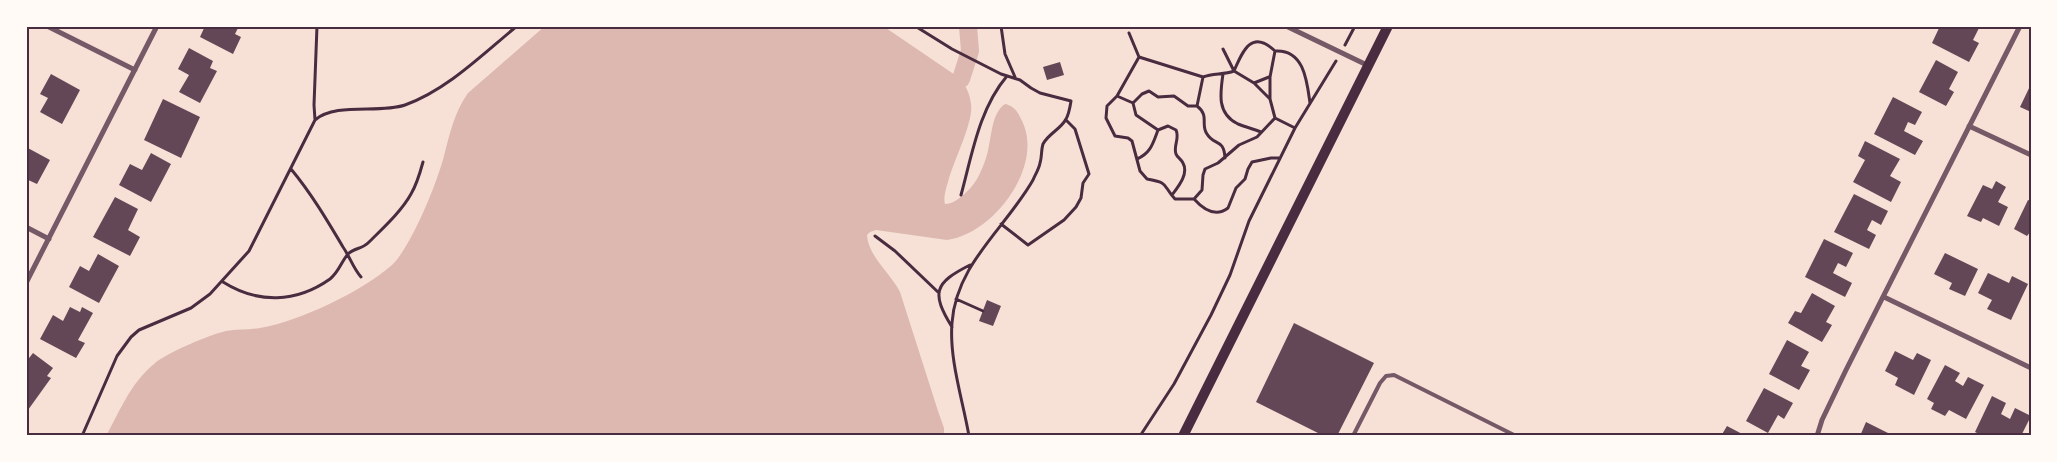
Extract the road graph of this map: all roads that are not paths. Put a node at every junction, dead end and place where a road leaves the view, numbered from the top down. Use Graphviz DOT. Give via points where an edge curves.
graph roads {
  1 [pos="47,26"];
  2 [pos="157,26"];
  3 [pos="1286,26"];
  4 [pos="1388,26"];
  5 [pos="2020,26"];
  6 [pos="1369,66"];
  7 [pos="135,70"];
  8 [pos="1969,126"];
  9 [pos="2031,155"];
  10 [pos="26,227"];
  11 [pos="49,239"];
  12 [pos="26,283"];
  13 [pos="1884,297"];
  14 [pos="2031,368"];
  15 [pos="1187,434"];
  16 [pos="1353,436"];
  17 [pos="1516,436"];
  18 [pos="1817,436"];
  1 -- 7 [label="street"];
  2 -- 7 [label="street"];
  3 -- 6 [label="street"];
  4 -- 6 [label="main road"];
  5 -- 8 [label="street"];
  6 -- 15 [label="main road"];
  7 -- 11 [label="street"];
  8 -- 9 [label="street"];
  8 -- 13 [label="street"];
  10 -- 11 [label="street"];
  11 -- 12 [label="street"];
  13 -- 14 [label="street"];
  13 -- 18 [label="street" via="1846,370"];
  16 -- 17 [label="lane" via="1380,383 1386,376 1394,375"];
}
